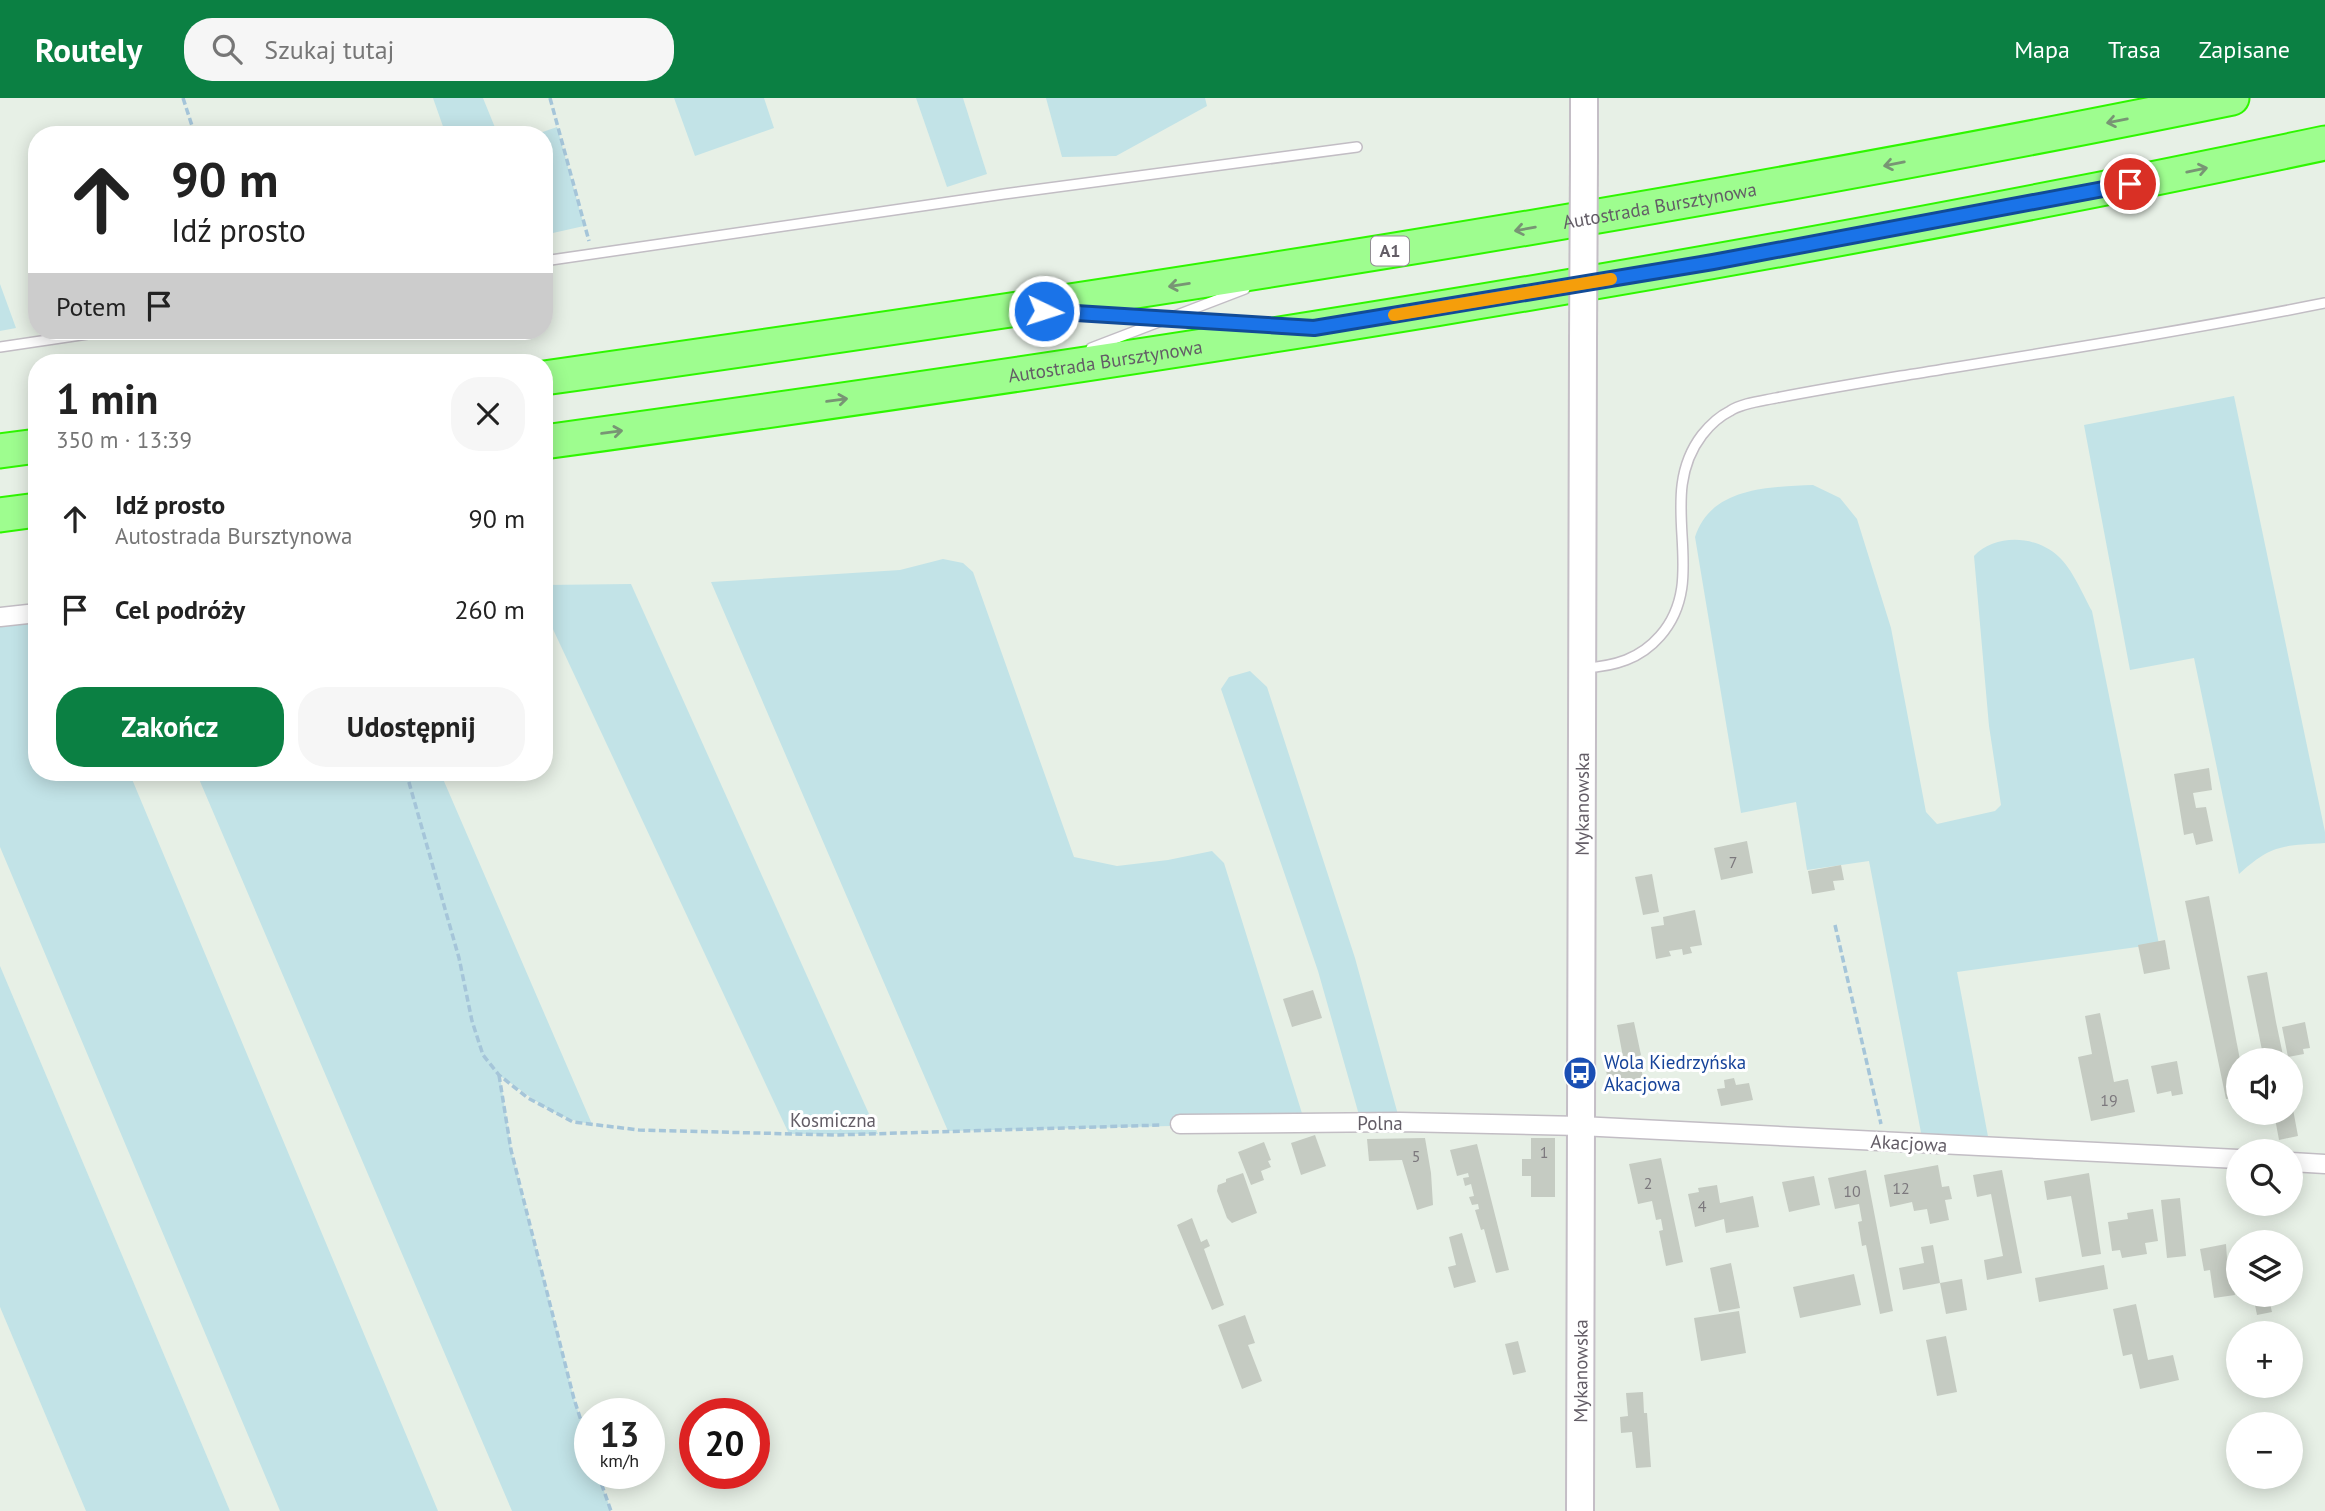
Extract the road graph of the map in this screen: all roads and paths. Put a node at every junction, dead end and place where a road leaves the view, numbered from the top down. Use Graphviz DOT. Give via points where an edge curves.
graph roads {
  1 [pos="183,98"];
  2 [pos="550,98"];
  3 [pos="1584,98"];
  4 [pos="2232,98"];
  5 [pos="192,126"];
  6 [pos="2325,144"];
  7 [pos="1357,146"];
  8 [pos="593,254"];
  9 [pos="553,260"];
  10 [pos="1305,265"];
  11 [pos="1267,280"];
  12 [pos="1255,285"];
  13 [pos="2325,303"];
  14 [pos="1019,309"];
  15 [pos="1059,312"];
  16 [pos="1073,313"];
  17 [pos="1167,319"];
  18 [pos="1314,328"];
  19 [pos="51,340"];
  20 [pos="0,348"];
  21 [pos="1080,352"];
  22 [pos="1068,357"];
  23 [pos="1030,372"];
  24 [pos="553,376"];
  25 [pos="553,441"];
  26 [pos="28,447"];
  27 [pos="0,451"];
  28 [pos="28,511"];
  29 [pos="0,515"];
  30 [pos="28,614"];
  31 [pos="0,617"];
  32 [pos="1582,668"];
  33 [pos="409,781"];
  34 [pos="1835,925"];
  35 [pos="499,1075"];
  36 [pos="1180,1124"];
  37 [pos="1580,1126"];
  38 [pos="1885,1142"];
  39 [pos="2226,1158"];
  40 [pos="2303,1163"];
  41 [pos="2325,1164"];
  42 [pos="574,1399"];
  43 [pos="603,1489"];
  44 [pos="611,1511"];
  45 [pos="1580,1511"];
  1 -- 5 [label="path"];
  2 -- 8 [label="path"];
  3 -- 32 [label="main road, Mykanowska, bridge"];
  4 -- 10 [label="highway, Autostrada Bursztynowa / A1, one-way" via="1718,196"];
  18 -- 6 [label="highway, Autostrada Bursztynowa, one-way" via="1740,257"];
  7 -- 8 [label="lane"];
  8 -- 9 [label="lane"];
  10 -- 11 [label="lane"];
  10 -- 14 [label="highway, Autostrada Bursztynowa / A1, one-way"];
  12 -- 17 [label="lane"];
  13 -- 32 [label="lane" via="1820,390 1731,410 1707,429 1690,451 1683,473 1680,522 1684,569 1676,614 1639,656 1610,666"];
  14 -- 15 [label="lane"];
  14 -- 24 [label="highway, Autostrada Bursztynowa / A1"];
  16 -- 17 [label="lane"];
  17 -- 18 [label="lane"];
  17 -- 21 [label="lane"];
  18 -- 23 [label="highway, Autostrada Bursztynowa"];
  19 -- 20 [label="lane"];
  22 -- 23 [label="lane"];
  25 -- 23 [label="highway, Autostrada Bursztynowa, one-way"];
  26 -- 27 [label="highway"];
  28 -- 29 [label="highway"];
  30 -- 31 [label="street"];
  32 -- 37 [label="main road, Mykanowska"];
  33 -- 35 [label="path" via="459,958 472,1021 483,1055"];
  34 -- 38 [label="path"];
  35 -- 36 [label="path, Kosmiczna" via="528,1098 573,1122 639,1130 835,1135"];
  35 -- 42 [label="path" via="511,1150"];
  36 -- 37 [label="street, Polna"];
  37 -- 38 [label="street, Akacjowa"];
  37 -- 45 [label="main road, Mykanowska"];
  38 -- 39 [label="street, Akacjowa"];
  40 -- 41 [label="street"];
  43 -- 44 [label="path"];
}
